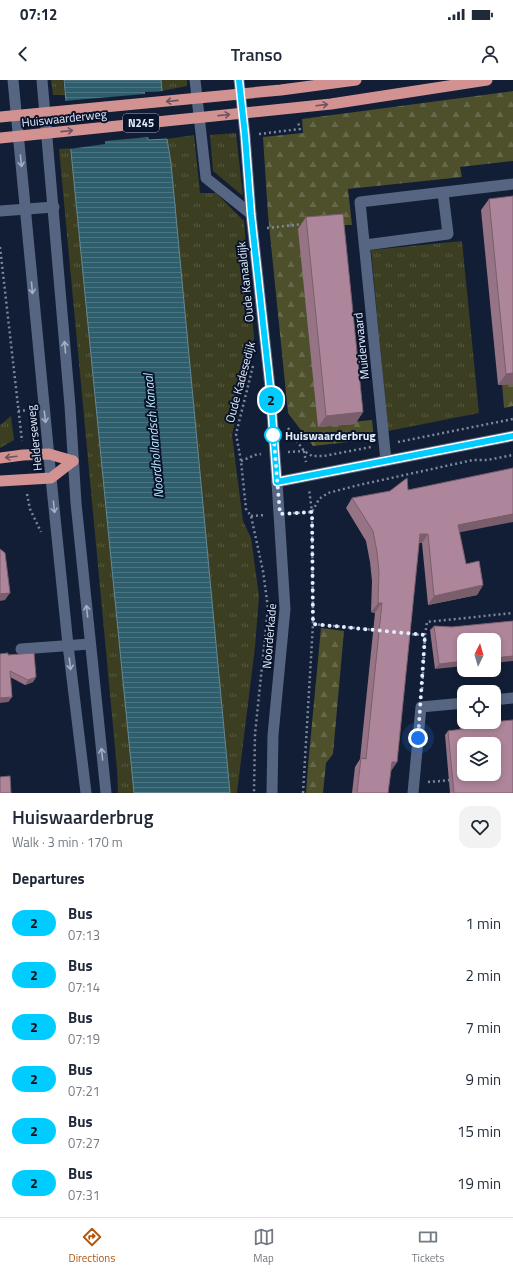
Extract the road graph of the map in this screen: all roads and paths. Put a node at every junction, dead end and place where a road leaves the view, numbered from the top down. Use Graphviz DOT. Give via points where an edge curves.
graph roads {
  1 [pos="12,80"];
  2 [pos="42,80"];
  3 [pos="195,80"];
  4 [pos="239,80"];
  5 [pos="356,80"];
  6 [pos="487,80"];
  7 [pos="0,117"];
  8 [pos="300,129"];
  9 [pos="264,133"];
  10 [pos="0,138"];
  11 [pos="513,184"];
  12 [pos="443,193"];
  13 [pos="54,207"];
  14 [pos="25,209"];
  15 [pos="0,211"];
  16 [pos="251,214"];
  17 [pos="307,223"];
  18 [pos="253,229"];
  19 [pos="364,245"];
  20 [pos="0,247"];
  21 [pos="253,364"];
  22 [pos="513,419"];
  23 [pos="513,436"];
  24 [pos="384,444"];
  25 [pos="304,451"];
  26 [pos="49,454"];
  27 [pos="23,455"];
  28 [pos="513,455"];
  29 [pos="0,458"];
  30 [pos="74,461"];
  31 [pos="386,462"];
  32 [pos="51,478"];
  33 [pos="26,479"];
  34 [pos="0,481"];
  35 [pos="277,482"];
  36 [pos="312,512"];
  37 [pos="280,514"];
  38 [pos="251,516"];
  39 [pos="43,536"];
  40 [pos="513,614"];
  41 [pos="313,624"];
  42 [pos="380,631"];
  43 [pos="403,633"];
  44 [pos="425,635"];
  45 [pos="90,644"];
  46 [pos="68,645"];
  47 [pos="21,649"];
  48 [pos="513,698"];
  49 [pos="501,699"];
  50 [pos="457,704"];
  51 [pos="421,707"];
  52 [pos="452,780"];
  53 [pos="413,788"];
  54 [pos="86,793"];
  55 [pos="106,793"];
  56 [pos="254,793"];
  57 [pos="272,793"];
  58 [pos="303,793"];
  1 -- 14 [label="main road, Helderseweg, one-way"];
  2 -- 13 [label="main road"];
  3 -- 16 [label="main road" via="206,178"];
  4 -- 16 [label="main road, Oude Kanaaldijk"];
  5 -- 7 [label="highway, Huiswaarderweg / N245, one-way" via="281,90"];
  10 -- 6 [label="highway, Huiswaarderweg / N245, one-way" via="283,109"];
  8 -- 9 [label="path"];
  11 -- 12 [label="main road, Muiderwaard"];
  12 -- 19 [label="main road" via="448,234"];
  12 -- 19 [label="main road, Muiderwaard" via="360,202"];
  13 -- 14 [label="main road"];
  30 -- 13 [label="main road, one-way"];
  14 -- 15 [label="main road"];
  14 -- 26 [label="main road, Helderseweg, one-way"];
  16 -- 18 [label="main road, Oude Kanaaldijk"];
  17 -- 18 [label="path"];
  18 -- 35 [label="main road, Oude Kanaaldijk"];
  19 -- 24 [label="main road, Muiderwaard"];
  20 -- 27 [label="path, Helderseweg"];
  21 -- 38 [label="path, Oude Kadesedijk" via="236,434 246,509"];
  22 -- 24 [label="path"];
  23 -- 31 [label="main road"];
  24 -- 25 [label="path" via="324,456 312,456"];
  24 -- 31 [label="main road, Muiderwaard"];
  26 -- 27 [label="highway"];
  26 -- 30 [label="highway"];
  26 -- 32 [label="main road, Helderseweg"];
  27 -- 29 [label="highway, one-way"];
  28 -- 36 [label="path" via="473,460 358,484 319,498"];
  30 -- 32 [label="highway"];
  45 -- 30 [label="main road, one-way"];
  31 -- 35 [label="main road"];
  32 -- 33 [label="highway"];
  32 -- 46 [label="main road, Helderseweg, one-way"];
  33 -- 34 [label="highway"];
  33 -- 39 [label="path, Helderseweg" via="30,509"];
  35 -- 37 [label="main road, Noorderkade"];
  36 -- 37 [label="path"];
  36 -- 41 [label="path"];
  37 -- 38 [label="path"];
  37 -- 57 [label="main road, Noorderkade" via="285,609 273,735"];
  38 -- 56 [label="path, Noorderkade" via="268,608 255,734"];
  40 -- 44 [label="path" via="427,622"];
  41 -- 42 [label="path"];
  41 -- 58 [label="path"];
  43 -- 44 [label="path"];
  44 -- 51 [label="path"];
  45 -- 46 [label="main road"];
  55 -- 45 [label="main road, one-way"];
  46 -- 47 [label="main road"];
  46 -- 54 [label="main road, Helderseweg, one-way"];
  48 -- 49 [label="main road"];
  50 -- 51 [label="main road"];
  51 -- 53 [label="main road"];
  52 -- 53 [label="path"];
}
